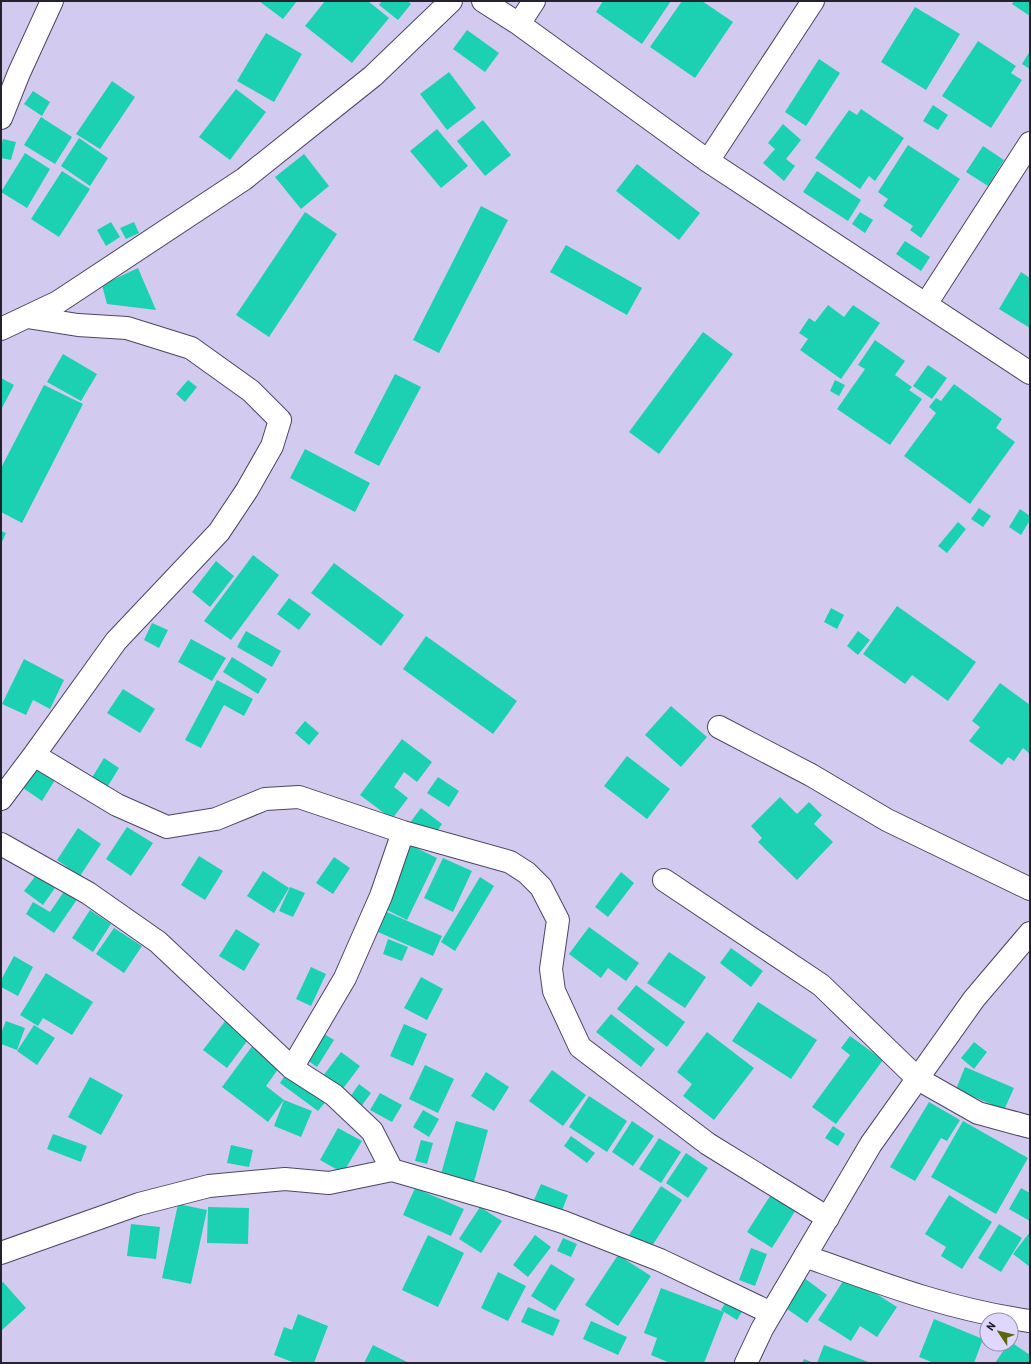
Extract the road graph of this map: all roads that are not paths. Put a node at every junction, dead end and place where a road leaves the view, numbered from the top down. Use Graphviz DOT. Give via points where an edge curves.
graph roads {
  1 [pos="52,1"];
  2 [pos="451,1"];
  3 [pos="483,1"];
  4 [pos="534,1"];
  5 [pos="813,1"];
  6 [pos="520,24"];
  7 [pos="1,118"];
  8 [pos="1030,143"];
  9 [pos="708,161"];
  10 [pos="926,304"];
  11 [pos="27,317"];
  12 [pos="1,329"];
  13 [pos="1030,373"];
  14 [pos="719,727"];
  15 [pos="34,755"];
  16 [pos="1,799"];
  17 [pos="403,832"];
  18 [pos="1,844"];
  19 [pos="664,880"];
  20 [pos="1030,889"];
  21 [pos="1030,933"];
  22 [pos="292,1068"];
  23 [pos="918,1079"];
  24 [pos="1030,1127"];
  25 [pos="392,1170"];
  26 [pos="828,1218"];
  27 [pos="1,1253"];
  28 [pos="805,1256"];
  29 [pos="771,1312"];
  30 [pos="1030,1321"];
  31 [pos="746,1363"];
  1 -- 7 [label="street"];
  2 -- 11 [label="street" via="373,76 244,179 58,302"];
  3 -- 6 [label="street"];
  4 -- 6 [label="street"];
  5 -- 9 [label="street"];
  6 -- 9 [label="street"];
  8 -- 10 [label="street"];
  9 -- 10 [label="street"];
  10 -- 13 [label="street"];
  11 -- 12 [label="street"];
  11 -- 15 [label="street" via="78,325 127,328 191,348 252,391 280,420 272,446 219,532 116,641"];
  14 -- 20 [label="street" via="811,775 887,820"];
  15 -- 16 [label="street"];
  15 -- 17 [label="street" via="117,805 167,827 216,819 265,799 299,797"];
  17 -- 22 [label="street" via="381,896 345,978"];
  17 -- 26 [label="street" via="510,862 527,873 541,888 558,920 551,969 554,991 580,1047 708,1144"];
  18 -- 22 [label="street" via="88,893 158,942"];
  19 -- 23 [label="street" via="821,985"];
  21 -- 23 [label="street" via="974,999"];
  22 -- 25 [label="street" via="334,1095 372,1130"];
  23 -- 24 [label="street" via="978,1113"];
  23 -- 26 [label="street" via="871,1144"];
  25 -- 27 [label="street" via="329,1183 285,1180 209,1186 139,1204"];
  25 -- 29 [label="street" via="563,1222 660,1260"];
  26 -- 28 [label="street"];
  28 -- 29 [label="street"];
  28 -- 30 [label="street" via="957,1308"];
  29 -- 31 [label="street"];
}
